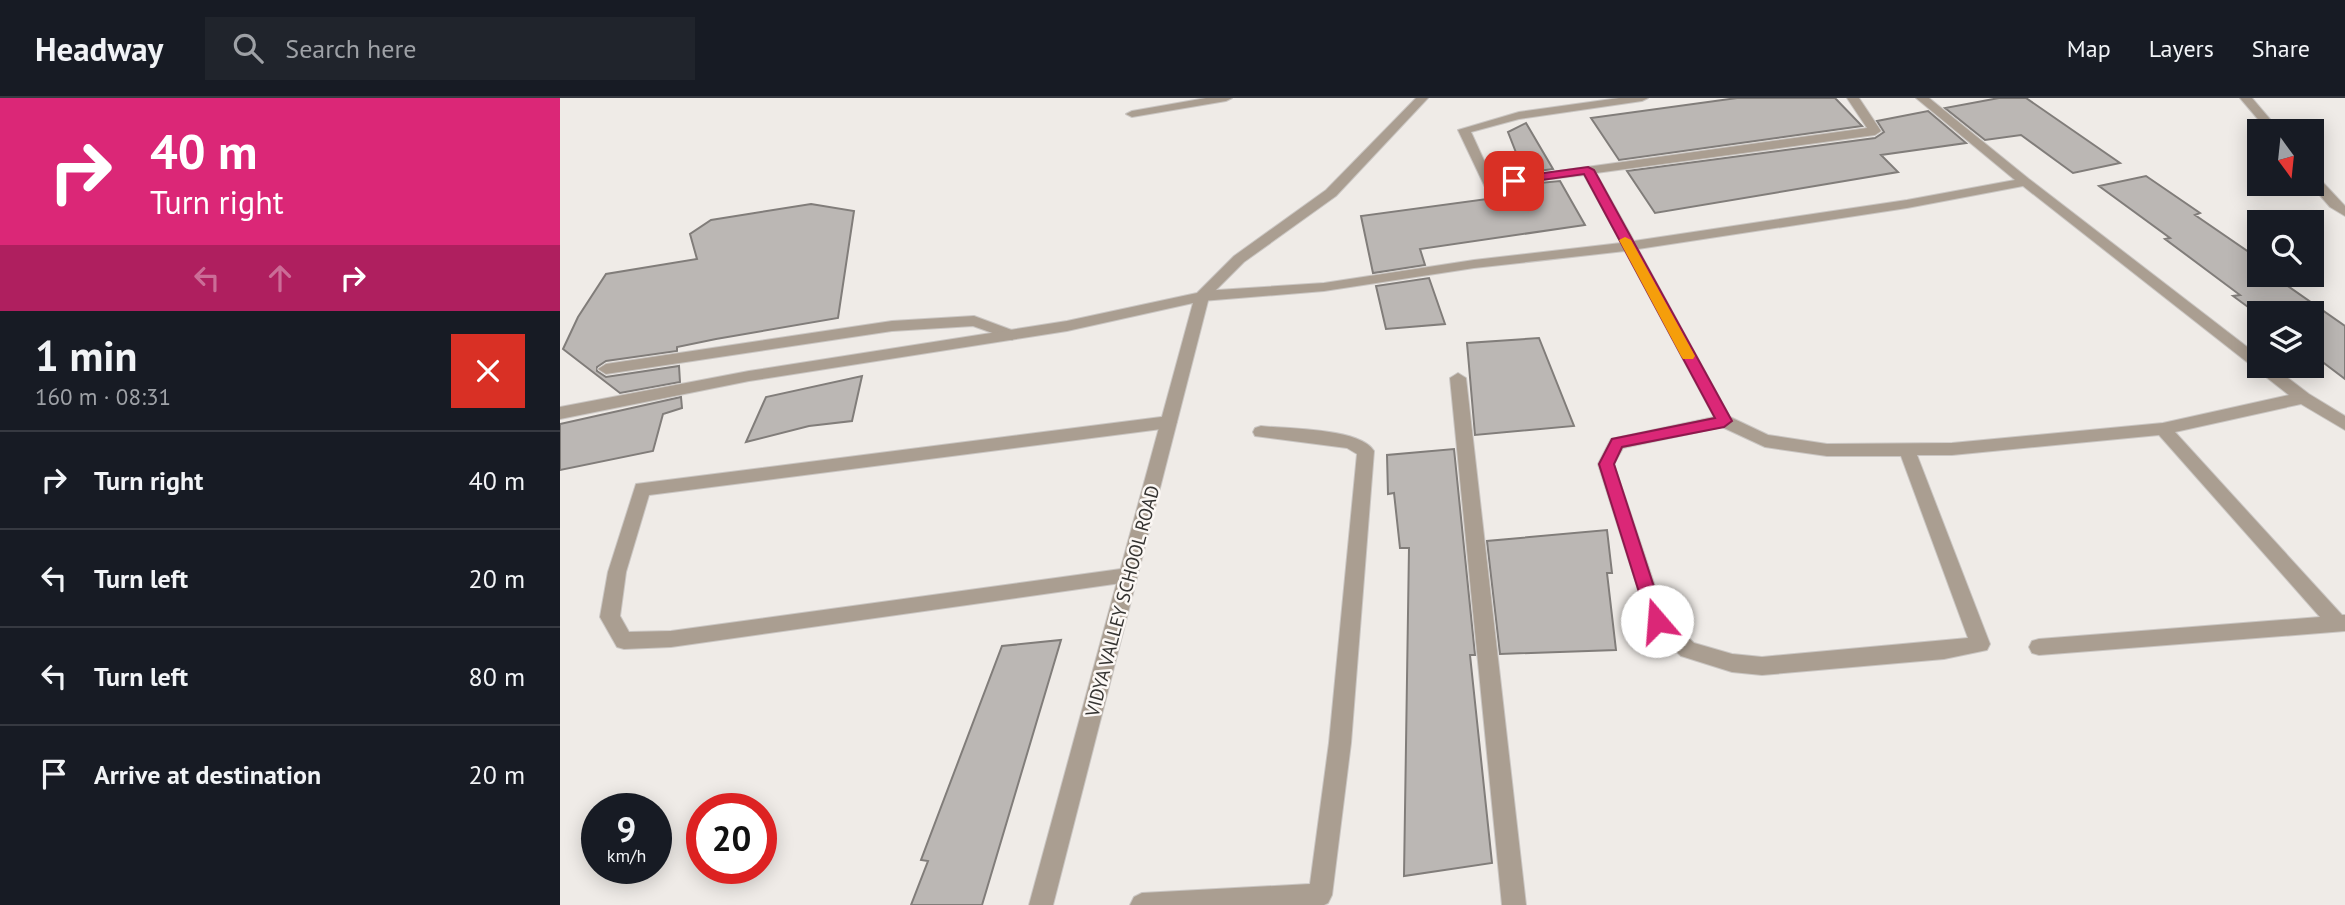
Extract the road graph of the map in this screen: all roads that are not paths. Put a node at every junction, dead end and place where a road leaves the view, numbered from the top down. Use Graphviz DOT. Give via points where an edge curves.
graph roads {
  1 [pos="1226,98"];
  2 [pos="1422,98"];
  3 [pos="1642,98"];
  4 [pos="1853,98"];
  5 [pos="1922,98"];
  6 [pos="2245,98"];
  7 [pos="1132,114"];
  8 [pos="2263,119"];
  9 [pos="1588,170"];
  10 [pos="2025,182"];
  11 [pos="2324,192"];
  12 [pos="2345,212"];
  13 [pos="1628,246"];
  14 [pos="1202,296"];
  15 [pos="1012,335"];
  16 [pos="2247,354"];
  17 [pos="606,369"];
  18 [pos="1458,378"];
  19 [pos="2278,378"];
  20 [pos="2303,398"];
  21 [pos="560,413"];
  22 [pos="1724,421"];
  23 [pos="1169,422"];
  24 [pos="2345,424"];
  25 [pos="2163,429"];
  26 [pos="1261,432"];
  27 [pos="1908,450"];
  28 [pos="1128,576"];
  29 [pos="2342,623"];
  30 [pos="2039,647"];
  31 [pos="1041,905"];
  32 [pos="1142,905"];
  33 [pos="1514,905"];
  1 -- 7 [label="street"];
  2 -- 14 [label="street" via="1331,193 1239,259"];
  3 -- 9 [label="street" via="1519,116 1464,130 1489,184"];
  4 -- 9 [label="street" via="1875,131"];
  5 -- 10 [label="street"];
  6 -- 8 [label="street"];
  9 -- 13 [label="street"];
  10 -- 13 [label="street"];
  10 -- 16 [label="street"];
  11 -- 12 [label="street"];
  13 -- 14 [label="street" via="1324,286"];
  13 -- 22 [label="street"];
  14 -- 15 [label="street"];
  14 -- 23 [label="street, VIDYA VALLEY SCHOOL ROAD"];
  15 -- 17 [label="street" via="974,321 892,327"];
  15 -- 21 [label="street" via="749,376"];
  18 -- 33 [label="street"];
  19 -- 20 [label="street"];
  20 -- 24 [label="street"];
  20 -- 25 [label="street"];
  22 -- 27 [label="street" via="1765,441 1827,450"];
  22 -- 27 [label="street" via="1617,443 1606,464 1657,621 1688,650 1732,663 1762,666 1980,644"];
  23 -- 28 [label="street, VIDYA VALLEY SCHOOL ROAD"];
  23 -- 28 [label="street" via="642,489 617,572 610,617 624,641 671,639"];
  25 -- 27 [label="street"];
  25 -- 29 [label="street"];
  26 -- 32 [label="street" via="1351,442 1366,451 1340,743 1320,895"];
  28 -- 31 [label="street, VIDYA VALLEY SCHOOL ROAD"];
  29 -- 30 [label="street"];
}
